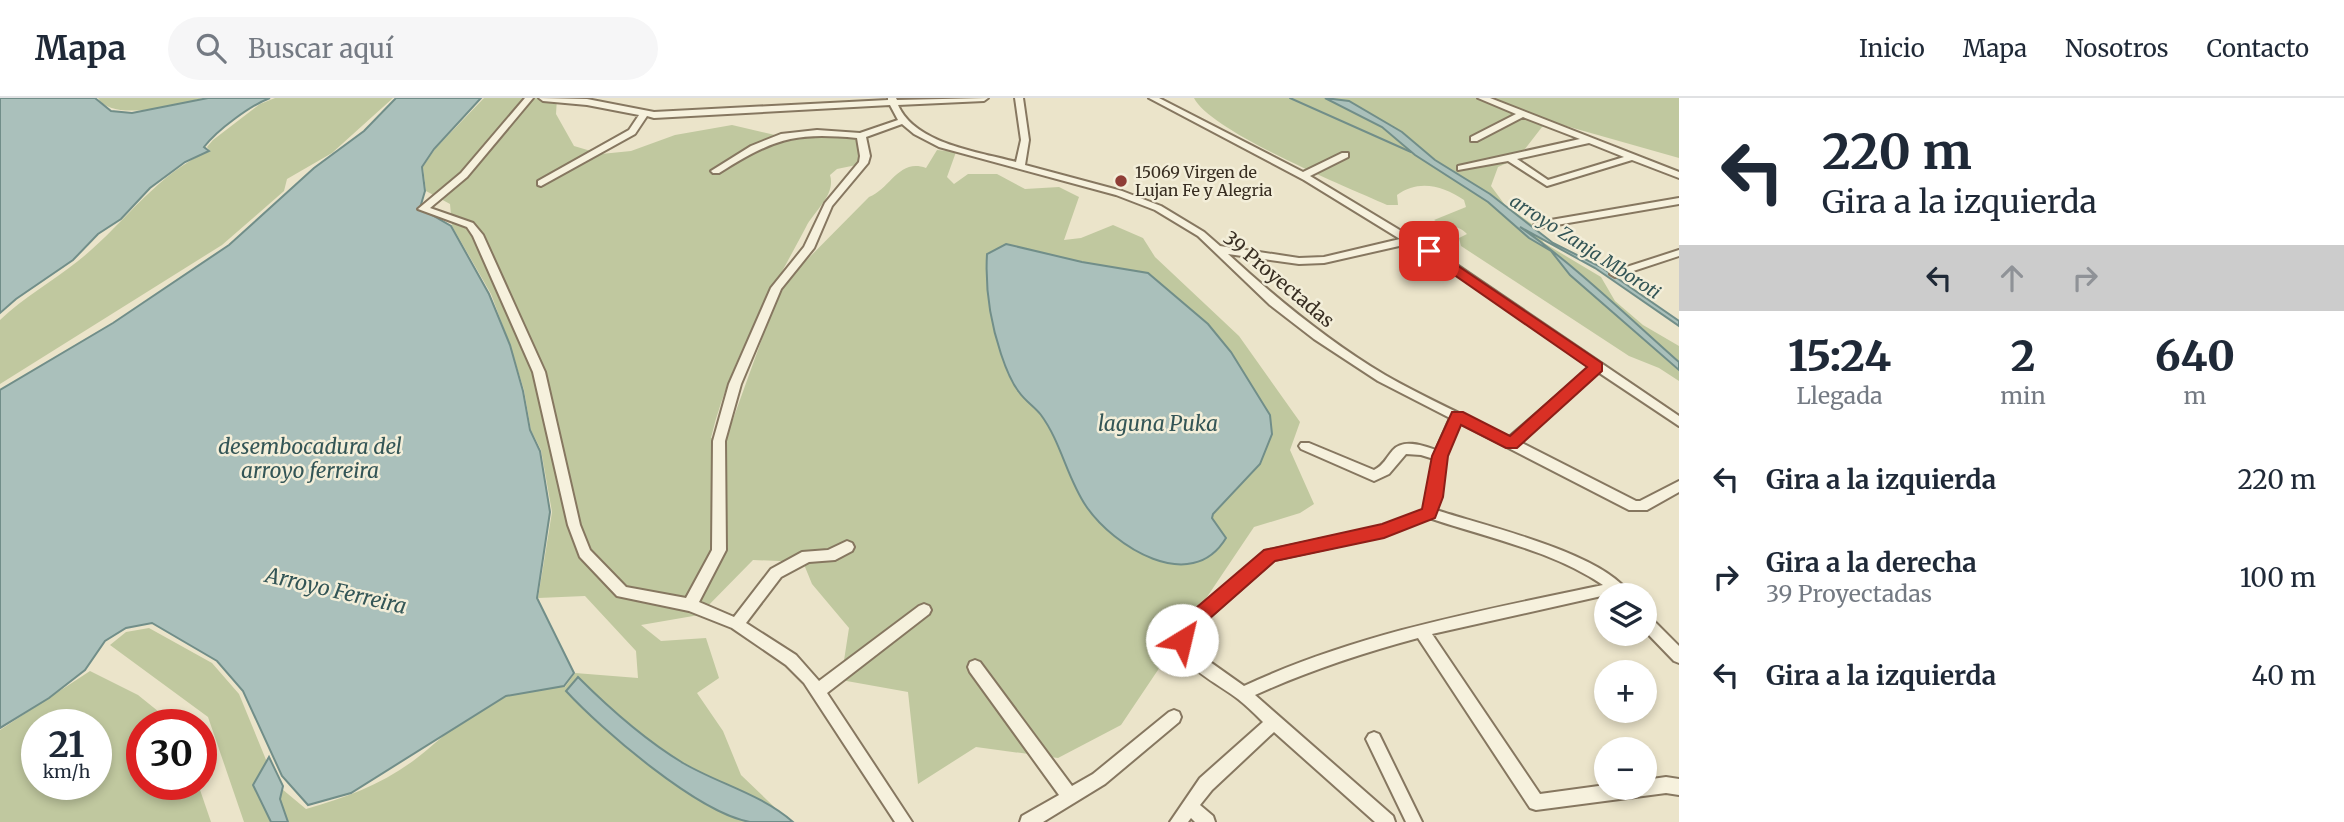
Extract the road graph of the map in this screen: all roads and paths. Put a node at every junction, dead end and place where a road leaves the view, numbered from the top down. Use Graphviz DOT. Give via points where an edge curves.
graph roads {
  1 [pos="529,98"];
  2 [pos="543,98"];
  3 [pos="984,98"];
  4 [pos="1019,98"];
  5 [pos="1153,98"];
  6 [pos="1482,98"];
  7 [pos="893,101"];
  8 [pos="644,114"];
  9 [pos="1523,114"];
  10 [pos="903,121"];
  11 [pos="861,136"];
  12 [pos="1474,139"];
  13 [pos="1589,140"];
  14 [pos="1345,155"];
  15 [pos="1632,157"];
  16 [pos="1510,158"];
  17 [pos="1020,167"];
  18 [pos="1461,168"];
  19 [pos="716,171"];
  20 [pos="1679,175"];
  21 [pos="1302,176"];
  22 [pos="541,183"];
  23 [pos="1679,201"];
  24 [pos="1539,225"];
  25 [pos="1410,240"];
  26 [pos="1216,249"];
  27 [pos="1679,253"];
  28 [pos="1615,274"];
  29 [pos="1597,367"];
  30 [pos="1457,416"];
  31 [pos="1679,422"];
  32 [pos="1511,443"];
  33 [pos="1305,446"];
  34 [pos="1440,456"];
  35 [pos="1679,486"];
  36 [pos="1429,513"];
  37 [pos="847,547"];
  38 [pos="1607,583"];
  39 [pos="1594,597"];
  40 [pos="690,605"];
  41 [pos="924,610"];
  42 [pos="737,624"];
  43 [pos="1422,632"];
  44 [pos="1657,633"];
  45 [pos="1679,656"];
  46 [pos="975,667"];
  47 [pos="818,691"];
  48 [pos="1243,694"];
  49 [pos="1174,717"];
  50 [pos="1274,722"];
  51 [pos="1374,739"];
  52 [pos="1673,786"];
  53 [pos="1070,797"];
  54 [pos="1189,806"];
  55 [pos="904,822"];
  56 [pos="1028,822"];
  57 [pos="1178,822"];
  58 [pos="1207,822"];
  59 [pos="1387,822"];
  60 [pos="1414,822"];
  1 -- 40 [label="street" via="494,144 423,209 470,225 478,235 539,372 574,525 585,553 622,592"];
  2 -- 8 [label="street"];
  3 -- 7 [label="street"];
  4 -- 17 [label="street" via="1025,140"];
  5 -- 21 [label="street"];
  6 -- 9 [label="street"];
  7 -- 8 [label="street"];
  7 -- 10 [label="street, 39 Proyectadas" via="894,111"];
  8 -- 22 [label="street" via="632,132"];
  9 -- 12 [label="street"];
  9 -- 13 [label="street"];
  10 -- 11 [label="street"];
  10 -- 17 [label="street, 39 Proyectadas" via="942,145"];
  11 -- 19 [label="street" via="790,132"];
  11 -- 40 [label="street" via="863,163 828,205 809,248 782,278 735,384 719,441 719,550"];
  13 -- 15 [label="street"];
  13 -- 16 [label="street"];
  14 -- 21 [label="street"];
  15 -- 16 [label="street" via="1546,183"];
  15 -- 20 [label="street"];
  16 -- 18 [label="street"];
  17 -- 26 [label="street, 39 Proyectadas" via="1136,199 1185,223"];
  21 -- 25 [label="street"];
  23 -- 24 [label="street"];
  25 -- 26 [label="street" via="1324,260 1298,261"];
  25 -- 29 [label="street"];
  26 -- 30 [label="street, 39 Proyectadas" via="1318,336 1382,378"];
  27 -- 28 [label="street"];
  29 -- 31 [label="street"];
  29 -- 32 [label="street"];
  30 -- 32 [label="street, 39 Proyectadas"];
  30 -- 34 [label="street"];
  32 -- 35 [label="street, 39 Proyectadas" via="1639,507"];
  33 -- 34 [label="street" via="1374,476 1404,448 1417,447"];
  34 -- 36 [label="street"];
  36 -- 38 [label="street" via="1578,563"];
  36 -- 48 [label="street" via="1384,531 1270,555 1183,631 1183,645 1191,657"];
  37 -- 42 [label="street" via="830,556 807,556 776,573"];
  39 -- 43 [label="street"];
  40 -- 42 [label="street"];
  41 -- 47 [label="street"];
  42 -- 47 [label="street" via="791,660"];
  43 -- 48 [label="street" via="1297,669"];
  43 -- 52 [label="street" via="1536,802"];
  44 -- 45 [label="street"];
  46 -- 53 [label="street"];
  47 -- 55 [label="street"];
  48 -- 50 [label="street"];
  49 -- 53 [label="street"];
  50 -- 54 [label="street" via="1206,784"];
  50 -- 59 [label="street"];
  51 -- 60 [label="street"];
  53 -- 56 [label="street"];
  54 -- 57 [label="street"];
  54 -- 58 [label="street"];
}
